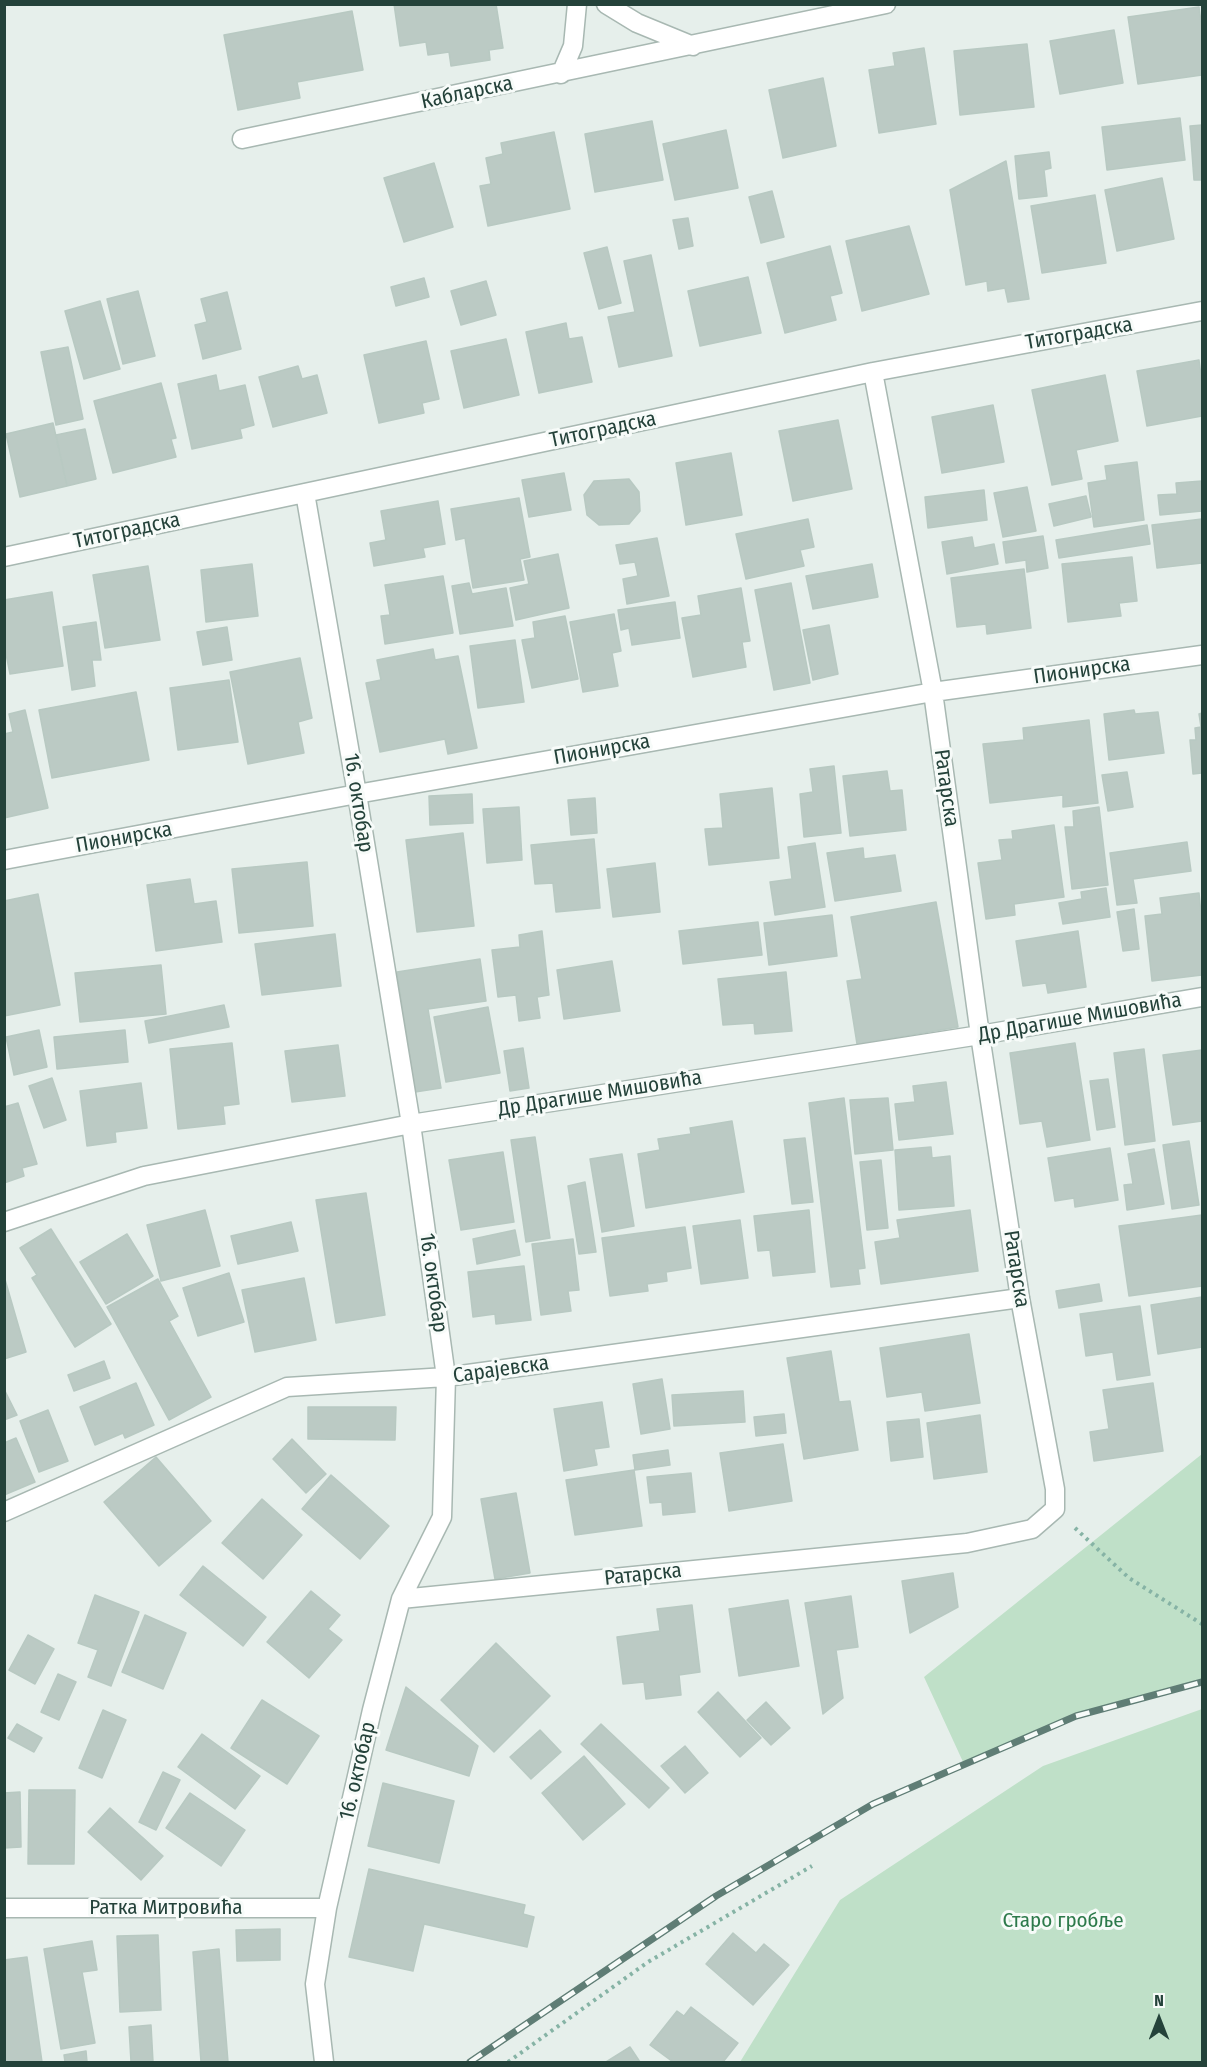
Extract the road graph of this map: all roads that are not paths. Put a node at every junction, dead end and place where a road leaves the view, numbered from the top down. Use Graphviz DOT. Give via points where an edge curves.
graph roads {
  1 [pos="577,4"];
  2 [pos="606,4"];
  3 [pos="886,4"];
  4 [pos="693,46"];
  5 [pos="561,74"];
  6 [pos="242,139"];
  7 [pos="1203,311"];
  8 [pos="873,372"];
  9 [pos="305,494"];
  10 [pos="4,557"];
  11 [pos="1203,655"];
  12 [pos="933,692"];
  13 [pos="357,794"];
  14 [pos="4,860"];
  15 [pos="1203,997"];
  16 [pos="980,1035"];
  17 [pos="411,1124"];
  18 [pos="4,1222"];
  19 [pos="1020,1298"];
  20 [pos="446,1377"];
  21 [pos="4,1512"];
  22 [pos="401,1599"];
  23 [pos="4,1908"];
  24 [pos="327,1908"];
  25 [pos="324,2062"];
  1 -- 5 [label="street" via="573,46"];
  2 -- 4 [label="street" via="637,23"];
  3 -- 4 [label="street, Кабларска"];
  4 -- 5 [label="street, Кабларска"];
  5 -- 6 [label="street, Кабларска"];
  7 -- 8 [label="street, Титоградска"];
  8 -- 9 [label="street, Титоградска"];
  8 -- 12 [label="street, Ратарска"];
  9 -- 10 [label="street, Титоградска"];
  9 -- 13 [label="street, 16. октобар"];
  11 -- 12 [label="street, Пионирска"];
  12 -- 13 [label="street, Пионирска"];
  12 -- 16 [label="street, Ратарска"];
  13 -- 14 [label="street, Пионирска"];
  13 -- 17 [label="street, 16. октобар"];
  15 -- 16 [label="street, Др Драгише Мишовића"];
  16 -- 17 [label="street, Др Драгише Мишовића"];
  16 -- 19 [label="street, Ратарска"];
  17 -- 18 [label="street, Др Драгише Мишовића" via="144,1176"];
  17 -- 20 [label="street, 16. октобар"];
  19 -- 20 [label="street, Сарајевска"];
  19 -- 22 [label="street, Ратарска" via="1055,1489 1055,1509 1032,1529 967,1543"];
  20 -- 21 [label="street, Сарајевска" via="287,1387"];
  20 -- 22 [label="street, 16. октобар" via="442,1517"];
  22 -- 24 [label="street, 16. октобар"];
  23 -- 24 [label="street, Ратка Митровића"];
  24 -- 25 [label="street, 16. октобар" via="315,1984"];
}
